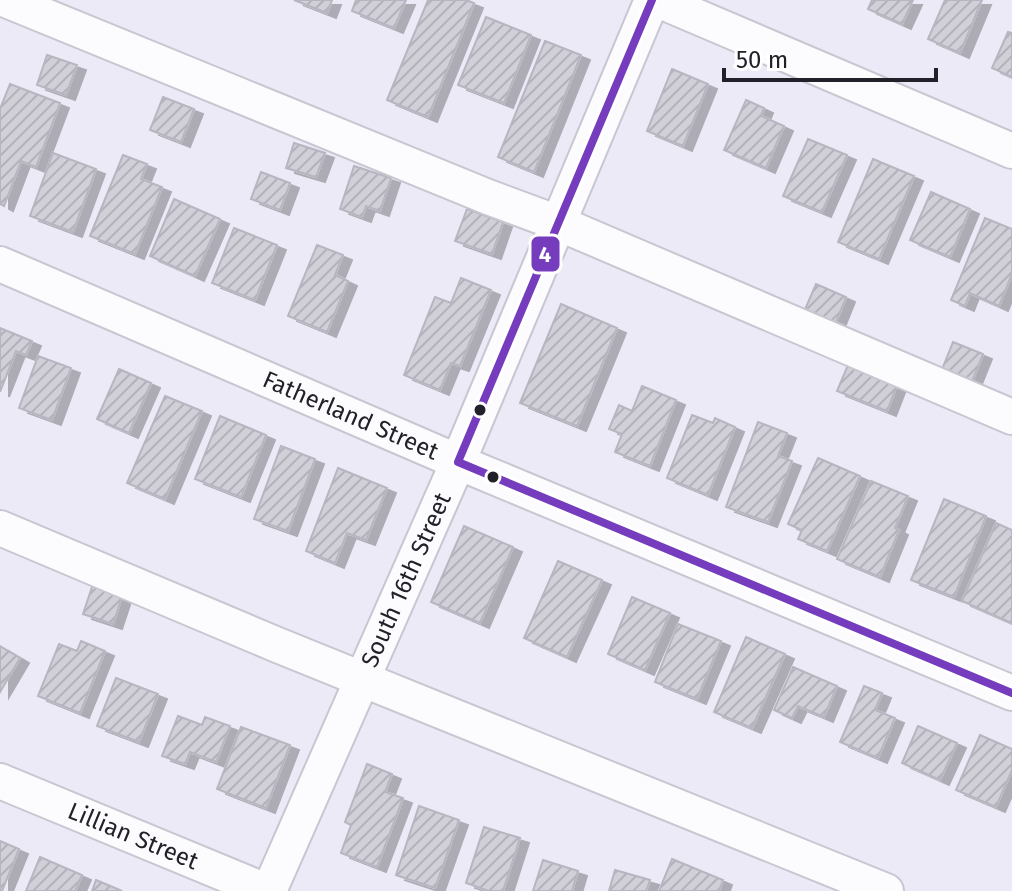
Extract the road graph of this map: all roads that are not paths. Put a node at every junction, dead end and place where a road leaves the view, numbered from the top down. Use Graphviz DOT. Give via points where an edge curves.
graph roads {
  1 [pos="6,0"];
  2 [pos="655,0"];
  3 [pos="1012,151"];
  4 [pos="558,223"];
  5 [pos="0,264"];
  6 [pos="1012,417"];
  7 [pos="458,462"];
  8 [pos="0,528"];
  9 [pos="362,679"];
  10 [pos="1012,693"];
  11 [pos="0,781"];
  12 [pos="267,891"];
  13 [pos="886,891"];
  1 -- 4 [label="street"];
  2 -- 3 [label="street"];
  2 -- 4 [label="street, South 16th Street"];
  4 -- 6 [label="street"];
  4 -- 7 [label="street, South 16th Street"];
  5 -- 7 [label="street, Fatherland Street"];
  7 -- 9 [label="street, South 16th Street"];
  7 -- 10 [label="street, Fatherland Street"];
  8 -- 9 [label="street"];
  9 -- 12 [label="street, South 16th Street"];
  9 -- 13 [label="street"];
  11 -- 12 [label="street, Lillian Street"];
}
